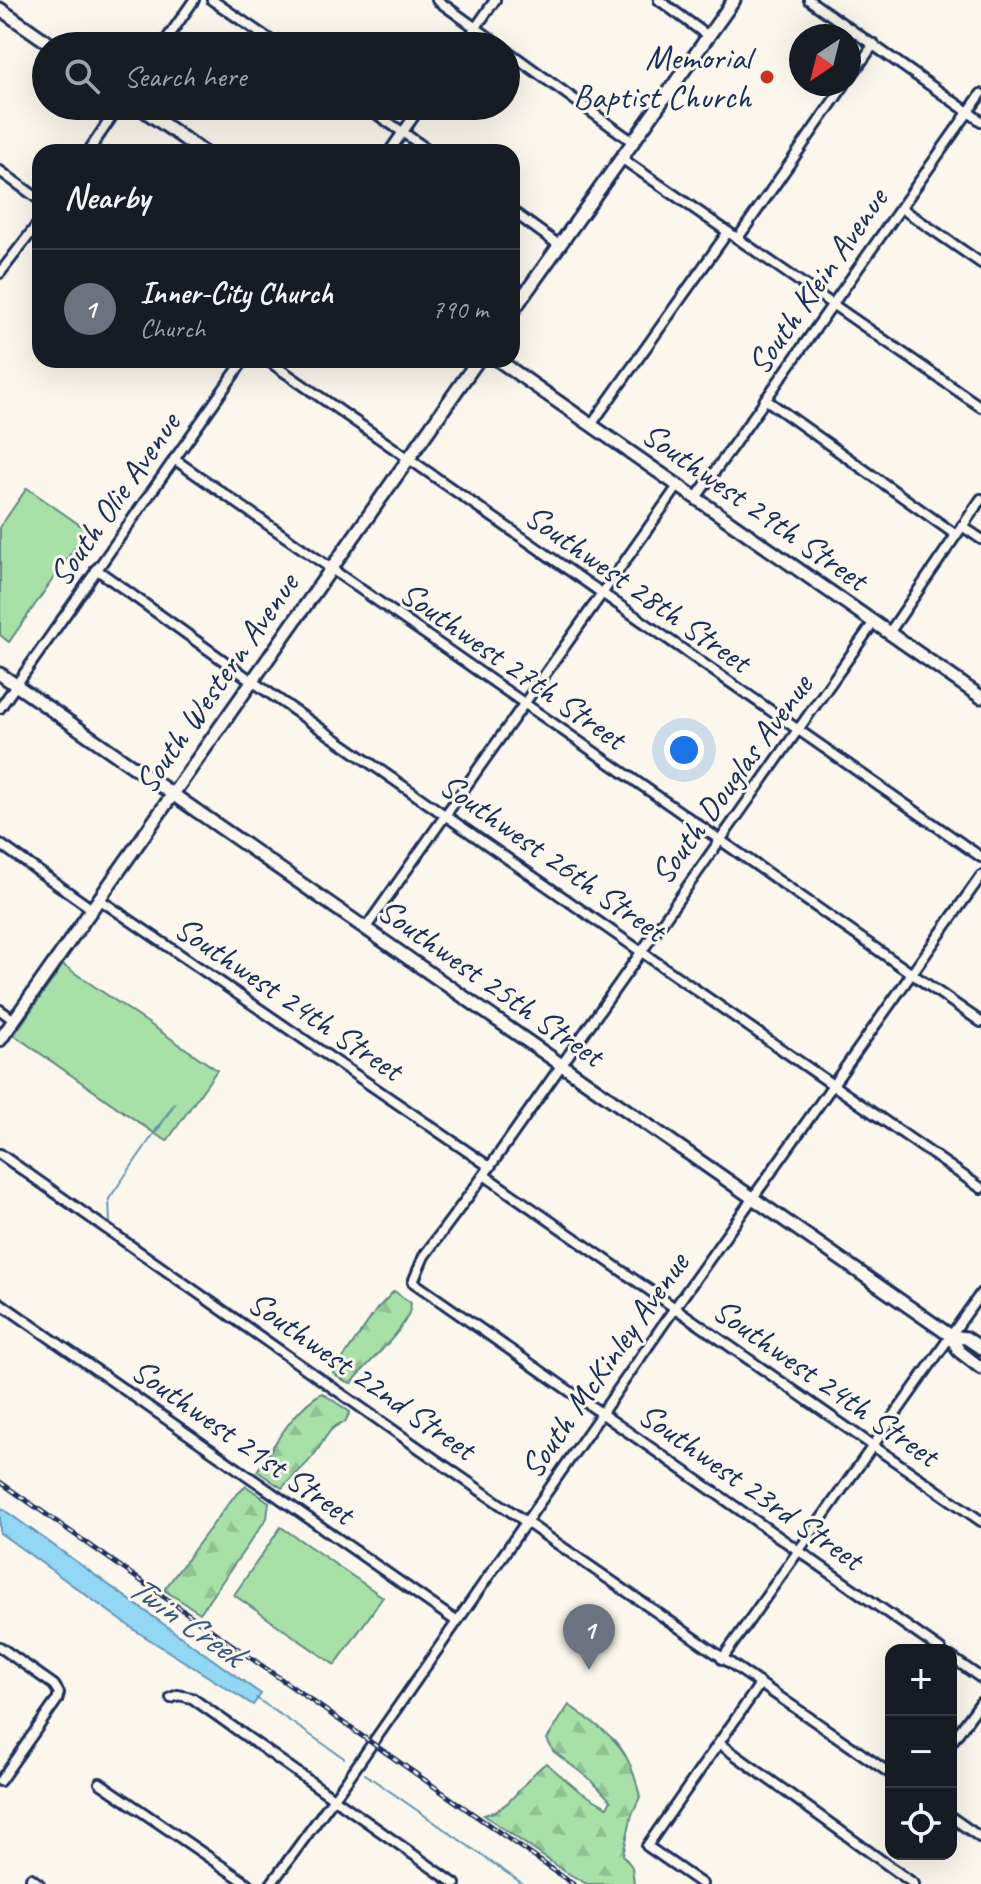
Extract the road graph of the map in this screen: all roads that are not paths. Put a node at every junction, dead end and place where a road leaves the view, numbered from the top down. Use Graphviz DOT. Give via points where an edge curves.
graph roads {
  1 [pos="194,0"];
  2 [pos="212,0"];
  3 [pos="437,0"];
  4 [pos="495,0"];
  5 [pos="659,0"];
  6 [pos="734,0"];
  7 [pos="809,0"];
  8 [pos="0,9"];
  9 [pos="476,28"];
  10 [pos="33,32"];
  11 [pos="172,32"];
  12 [pos="259,32"];
  13 [pos="473,32"];
  14 [pos="482,32"];
  15 [pos="708,36"];
  16 [pos="874,44"];
  17 [pos="520,60"];
  18 [pos="861,62"];
  19 [pos="981,94"];
  20 [pos="837,96"];
  21 [pos="968,112"];
  22 [pos="110,120"];
  23 [pos="158,120"];
  24 [pos="385,120"];
  25 [pos="411,120"];
  26 [pos="981,121"];
  27 [pos="403,132"];
  28 [pos="633,142"];
  29 [pos="93,144"];
  30 [pos="192,144"];
  31 [pos="395,144"];
  32 [pos="420,144"];
  33 [pos="621,158"];
  34 [pos="0,171"];
  35 [pos="32,194"];
  36 [pos="901,208"];
  37 [pos="520,217"];
  38 [pos="32,231"];
  39 [pos="728,232"];
  40 [pos="738,238"];
  41 [pos="559,245"];
  42 [pos="981,263"];
  43 [pos="0,273"];
  44 [pos="520,301"];
  45 [pos="832,303"];
  46 [pos="238,368"];
  47 [pos="278,368"];
  48 [pos="472,368"];
  49 [pos="509,368"];
  50 [pos="765,399"];
  51 [pos="981,407"];
  52 [pos="591,425"];
  53 [pos="174,459"];
  54 [pos="408,459"];
  55 [pos="678,486"];
  56 [pos="696,498"];
  57 [pos="981,499"];
  58 [pos="962,526"];
  59 [pos="956,535"];
  60 [pos="981,539"];
  61 [pos="96,569"];
  62 [pos="330,570"];
  63 [pos="602,594"];
  64 [pos="874,622"];
  65 [pos="889,633"];
  66 [pos="0,674"];
  67 [pos="252,681"];
  68 [pos="16,686"];
  69 [pos="981,697"];
  70 [pos="523,704"];
  71 [pos="0,708"];
  72 [pos="798,731"];
  73 [pos="171,795"];
  74 [pos="445,814"];
  75 [pos="719,839"];
  76 [pos="0,844"];
  77 [pos="981,857"];
  78 [pos="981,876"];
  79 [pos="99,899"];
  80 [pos="92,909"];
  81 [pos="365,929"];
  82 [pos="641,950"];
  83 [pos="912,974"];
  84 [pos="0,1010"];
  85 [pos="14,1020"];
  86 [pos="981,1022"];
  87 [pos="0,1040"];
  88 [pos="562,1065"];
  89 [pos="834,1086"];
  90 [pos="0,1154"];
  91 [pos="487,1171"];
  92 [pos="981,1188"];
  93 [pos="754,1198"];
  94 [pos="413,1282"];
  95 [pos="981,1293"];
  96 [pos="0,1303"];
  97 [pos="674,1309"];
  98 [pos="951,1336"];
  99 [pos="981,1348"];
  100 [pos="981,1368"];
  101 [pos="602,1414"];
  102 [pos="873,1447"];
  103 [pos="527,1521"];
  104 [pos="981,1521"];
  105 [pos="798,1552"];
  106 [pos="456,1621"];
  107 [pos="932,1644"];
  108 [pos="0,1647"];
  109 [pos="722,1659"];
  110 [pos="957,1661"];
  111 [pos="981,1678"];
  112 [pos="760,1684"];
  113 [pos="171,1698"];
  114 [pos="981,1702"];
  115 [pos="957,1735"];
  116 [pos="720,1744"];
  117 [pos="885,1770"];
  118 [pos="0,1781"];
  119 [pos="100,1783"];
  120 [pos="333,1796"];
  121 [pos="957,1821"];
  122 [pos="981,1838"];
  123 [pos="248,1884"];
  124 [pos="271,1884"];
  125 [pos="455,1884"];
  126 [pos="702,1884"];
  127 [pos="914,1884"];
  1 -- 11 [label="street"];
  2 -- 12 [label="street"];
  3 -- 9 [label="street"];
  4 -- 9 [label="street"];
  5 -- 15 [label="street"];
  6 -- 15 [label="main road"];
  7 -- 16 [label="street"];
  8 -- 10 [label="main road"];
  9 -- 13 [label="street"];
  9 -- 14 [label="street"];
  15 -- 28 [label="main road"];
  16 -- 18 [label="street"];
  16 -- 21 [label="street"];
  17 -- 28 [label="street"];
  19 -- 21 [label="street, South Klein Avenue"];
  20 -- 40 [label="street"];
  21 -- 26 [label="street"];
  21 -- 36 [label="street, South Klein Avenue"];
  22 -- 29 [label="street"];
  23 -- 30 [label="main road"];
  24 -- 27 [label="street"];
  25 -- 27 [label="street"];
  27 -- 31 [label="street"];
  27 -- 32 [label="street"];
  28 -- 33 [label="main road"];
  33 -- 39 [label="street"];
  33 -- 41 [label="main road"];
  34 -- 35 [label="street"];
  36 -- 42 [label="street"];
  36 -- 45 [label="street, South Klein Avenue"];
  37 -- 41 [label="street"];
  38 -- 43 [label="street"];
  39 -- 40 [label="street"];
  39 -- 52 [label="street"];
  40 -- 45 [label="street"];
  41 -- 44 [label="main road"];
  45 -- 50 [label="street, South Klein Avenue"];
  45 -- 51 [label="street"];
  46 -- 53 [label="street, South Olie Avenue"];
  47 -- 54 [label="street, Southwest 28th Street"];
  48 -- 54 [label="main road, South Western Avenue"];
  49 -- 52 [label="main road, Southwest 29th Street"];
  50 -- 56 [label="street, South Klein Avenue"];
  50 -- 59 [label="street"];
  52 -- 55 [label="main road, Southwest 29th Street"];
  53 -- 61 [label="street, South Olie Avenue"];
  53 -- 62 [label="street, Southwest 27th Street"];
  54 -- 62 [label="main road, South Western Avenue"];
  54 -- 63 [label="street, Southwest 28th Street"];
  55 -- 56 [label="main road, Southwest 29th Street"];
  55 -- 63 [label="street"];
  56 -- 64 [label="main road, Southwest 29th Street"];
  57 -- 58 [label="street"];
  58 -- 59 [label="street"];
  58 -- 60 [label="street"];
  59 -- 65 [label="street"];
  61 -- 67 [label="street, Southwest 26th Street"];
  61 -- 68 [label="street, South Olie Avenue"];
  62 -- 67 [label="main road, South Western Avenue"];
  62 -- 70 [label="street, Southwest 27th Street"];
  63 -- 70 [label="street"];
  63 -- 72 [label="street, Southwest 28th Street"];
  64 -- 65 [label="main road, Southwest 29th Street"];
  64 -- 72 [label="street, South Douglas Avenue"];
  65 -- 69 [label="main road, Southwest 29th Street"];
  66 -- 68 [label="main road, Southwest 25th Street"];
  67 -- 73 [label="main road, South Western Avenue"];
  67 -- 74 [label="street, Southwest 26th Street"];
  68 -- 71 [label="street, South Olie Avenue"];
  68 -- 73 [label="main road, Southwest 25th Street"];
  70 -- 74 [label="street"];
  70 -- 75 [label="street, Southwest 27th Street"];
  72 -- 75 [label="street, South Douglas Avenue"];
  72 -- 77 [label="street, Southwest 28th Street"];
  73 -- 79 [label="main road, South Western Avenue"];
  73 -- 81 [label="main road, Southwest 25th Street"];
  74 -- 81 [label="street"];
  74 -- 82 [label="street, Southwest 26th Street"];
  75 -- 82 [label="street, South Douglas Avenue"];
  75 -- 83 [label="street, Southwest 27th Street"];
  76 -- 80 [label="street"];
  78 -- 83 [label="street, South McKinley Avenue"];
  79 -- 80 [label="main road, South Western Avenue"];
  79 -- 91 [label="street, Southwest 24th Street"];
  80 -- 85 [label="main road, South Western Avenue"];
  81 -- 88 [label="main road, Southwest 25th Street"];
  82 -- 88 [label="street, South Douglas Avenue"];
  82 -- 89 [label="street, Southwest 26th Street"];
  83 -- 86 [label="street, Southwest 27th Street"];
  83 -- 89 [label="street, South McKinley Avenue"];
  84 -- 85 [label="street"];
  85 -- 87 [label="main road, South Western Avenue"];
  88 -- 91 [label="street, South Douglas Avenue"];
  88 -- 93 [label="main road, Southwest 25th Street"];
  89 -- 92 [label="street, Southwest 26th Street"];
  89 -- 93 [label="street, South McKinley Avenue"];
  90 -- 103 [label="street, Southwest 22nd Street"];
  91 -- 94 [label="street, South Douglas Avenue" via="424,1256"];
  91 -- 97 [label="street, Southwest 24th Street"];
  93 -- 97 [label="street, South McKinley Avenue"];
  93 -- 98 [label="main road, Southwest 25th Street"];
  94 -- 101 [label="street, Southwest 23rd Street"];
  95 -- 98 [label="street"];
  96 -- 106 [label="street, Southwest 21st Street"];
  97 -- 101 [label="street, South McKinley Avenue"];
  97 -- 102 [label="street, Southwest 24th Street"];
  98 -- 99 [label="main road, Southwest 25th Street"];
  98 -- 100 [label="main road, Southwest 25th Street" via="959,1351"];
  98 -- 102 [label="street"];
  101 -- 103 [label="street, South McKinley Avenue"];
  101 -- 105 [label="street, Southwest 23rd Street"];
  102 -- 104 [label="street, Southwest 24th Street"];
  102 -- 105 [label="street"];
  103 -- 106 [label="street, South McKinley Avenue"];
  103 -- 109 [label="street, Southwest 22nd Street"];
  105 -- 107 [label="street, Southwest 23rd Street"];
  105 -- 109 [label="street"];
  106 -- 120 [label="street, South McKinley Avenue"];
  108 -- 118 [label="street" via="59,1693"];
  109 -- 112 [label="street, Southwest 22nd Street"];
  110 -- 111 [label="street"];
  112 -- 116 [label="street"];
  112 -- 117 [label="street, Southwest 22nd Street"];
  113 -- 120 [label="street" via="192,1698"];
  114 -- 115 [label="street"];
  116 -- 126 [label="street" via="647,1846"];
  116 -- 127 [label="street"];
  119 -- 123 [label="street"];
  120 -- 124 [label="street, South McKinley Avenue"];
  120 -- 125 [label="street"];
  121 -- 122 [label="street"];
}
